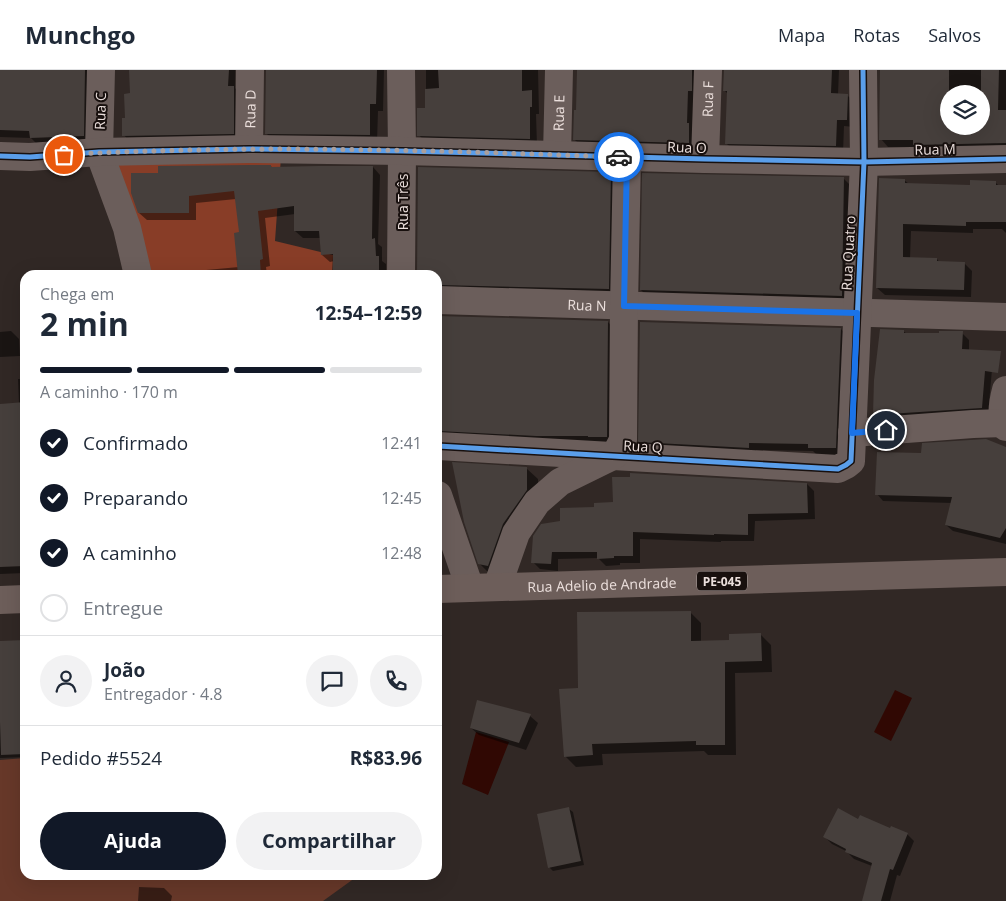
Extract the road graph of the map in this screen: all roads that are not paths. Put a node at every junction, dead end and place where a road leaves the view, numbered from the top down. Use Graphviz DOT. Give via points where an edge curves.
graph roads {
  1 [pos="101,70"];
  2 [pos="250,70"];
  3 [pos="401,70"];
  4 [pos="559,70"];
  5 [pos="708,70"];
  6 [pos="863,70"];
  7 [pos="249,149"];
  8 [pos="402,151"];
  9 [pos="99,152"];
  10 [pos="557,155"];
  11 [pos="0,156"];
  12 [pos="627,157"];
  13 [pos="705,159"];
  14 [pos="1006,159"];
  15 [pos="864,162"];
  16 [pos="137,270"];
  17 [pos="402,270"];
  18 [pos="442,300"];
  19 [pos="624,306"];
  20 [pos="857,313"];
  21 [pos="1006,317"];
  22 [pos="1006,390"];
  23 [pos="1005,425"];
  24 [pos="852,433"];
  25 [pos="442,446"];
  26 [pos="616,455"];
  27 [pos="846,465"];
  28 [pos="442,507"];
  29 [pos="1006,572"];
  30 [pos="496,587"];
  31 [pos="470,588"];
  32 [pos="442,589"];
  33 [pos="20,599"];
  34 [pos="0,600"];
  1 -- 9 [label="street, Rua C"];
  2 -- 7 [label="street, Rua D"];
  3 -- 8 [label="street, Rua Três"];
  4 -- 10 [label="street, Rua E"];
  5 -- 13 [label="street, Rua F"];
  6 -- 15 [label="street, Rua Quatro"];
  7 -- 8 [label="street, Rua O"];
  7 -- 9 [label="street, Rua O"];
  8 -- 10 [label="street, Rua O"];
  8 -- 17 [label="street, Rua Três"];
  9 -- 11 [label="street, Rua O"];
  9 -- 16 [label="street" via="127,228"];
  10 -- 12 [label="street, Rua O"];
  12 -- 13 [label="street, Rua O"];
  12 -- 19 [label="street"];
  13 -- 15 [label="street, Rua O"];
  14 -- 15 [label="street, Rua M"];
  15 -- 20 [label="street, Rua Quatro"];
  18 -- 19 [label="street, Rua N"];
  19 -- 20 [label="street, Rua N"];
  19 -- 26 [label="street" via="623,440"];
  20 -- 21 [label="street, Rua N"];
  20 -- 24 [label="street, Rua Quatro"];
  22 -- 23 [label="street" via="1002,405"];
  23 -- 24 [label="street" via="972,424"];
  24 -- 27 [label="street, Rua Quatro" via="851,461"];
  25 -- 26 [label="street, Rua Q"];
  26 -- 27 [label="street, Rua Q" via="838,468"];
  26 -- 30 [label="street" via="560,482 537,502 516,533"];
  28 -- 31 [label="street"];
  29 -- 30 [label="main road, Rua Adelio de Andrade / PE-045"];
  30 -- 31 [label="main road, Rua Adelio de Andrade / PE-045"];
  31 -- 32 [label="main road, Rua Adelio de Andrade / PE-045"];
  33 -- 34 [label="main road"];
}
